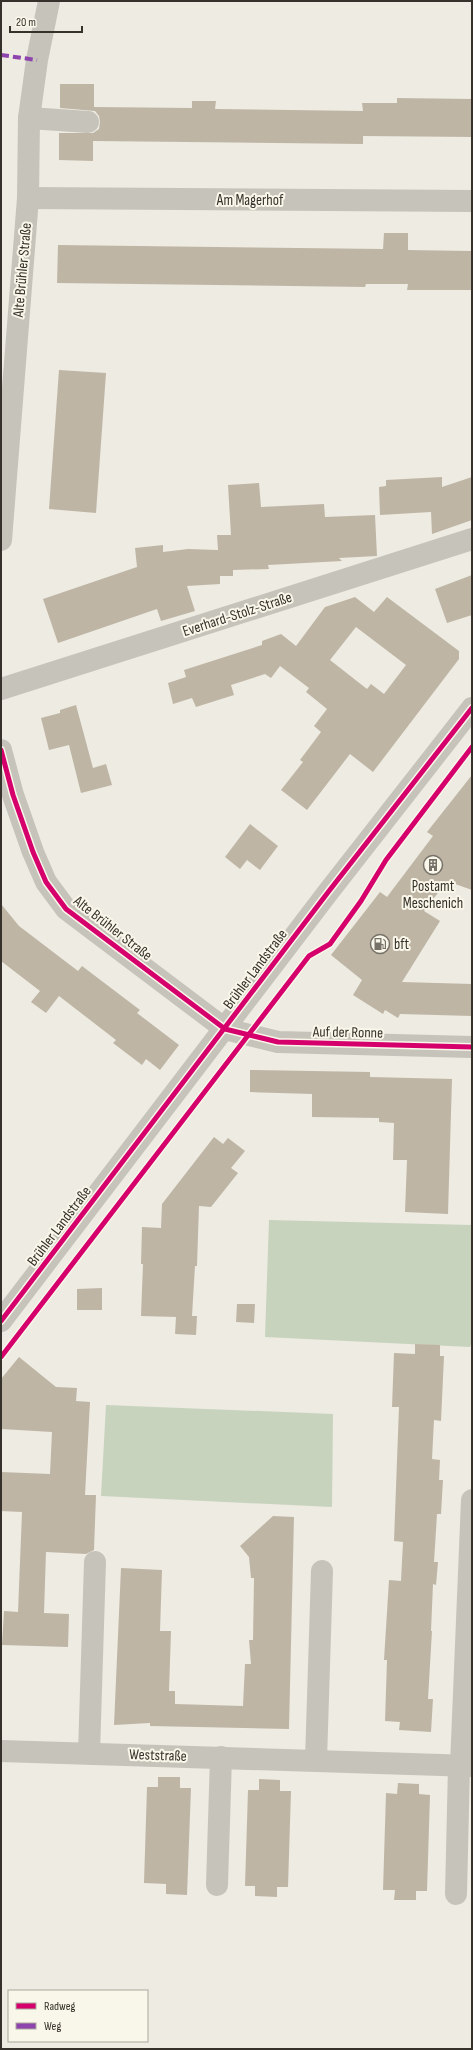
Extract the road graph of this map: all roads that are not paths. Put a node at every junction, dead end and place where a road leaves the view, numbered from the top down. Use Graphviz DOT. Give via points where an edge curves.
graph roads {
  1 [pos="49,1"];
  2 [pos="29,118"];
  3 [pos="88,122"];
  4 [pos="28,198"];
  5 [pos="472,201"];
  6 [pos="472,539"];
  7 [pos="1,540"];
  8 [pos="1,689"];
  9 [pos="472,708"];
  10 [pos="1,750"];
  11 [pos="225,1029"];
  12 [pos="472,1047"];
  13 [pos="1,1321"];
  14 [pos="472,1500"];
  15 [pos="95,1562"];
  16 [pos="322,1571"];
  17 [pos="1,1751"];
  18 [pos="89,1753"];
  19 [pos="221,1757"];
  20 [pos="316,1760"];
  21 [pos="464,1766"];
  22 [pos="217,1885"];
  23 [pos="456,1894"];
  1 -- 2 [label="street, Alte Brühler Straße"];
  2 -- 3 [label="street"];
  2 -- 4 [label="street, Alte Brühler Straße"];
  4 -- 5 [label="street, Am Magerhof"];
  4 -- 7 [label="street, Alte Brühler Straße"];
  6 -- 8 [label="street, Everhard-Stolz-Straße"];
  9 -- 11 [label="street, Brühler Landstraße"];
  10 -- 11 [label="street, Alte Brühler Straße" via="13,795 33,852 46,882 66,909"];
  11 -- 12 [label="street, Auf der Ronne" via="278,1042"];
  11 -- 13 [label="street, Brühler Landstraße"];
  14 -- 21 [label="street"];
  15 -- 18 [label="street"];
  16 -- 20 [label="street"];
  17 -- 18 [label="street, Weststraße"];
  18 -- 19 [label="street, Weststraße"];
  19 -- 20 [label="street, Weststraße"];
  19 -- 22 [label="street"];
  20 -- 21 [label="street, Weststraße"];
  21 -- 23 [label="street"];
}
